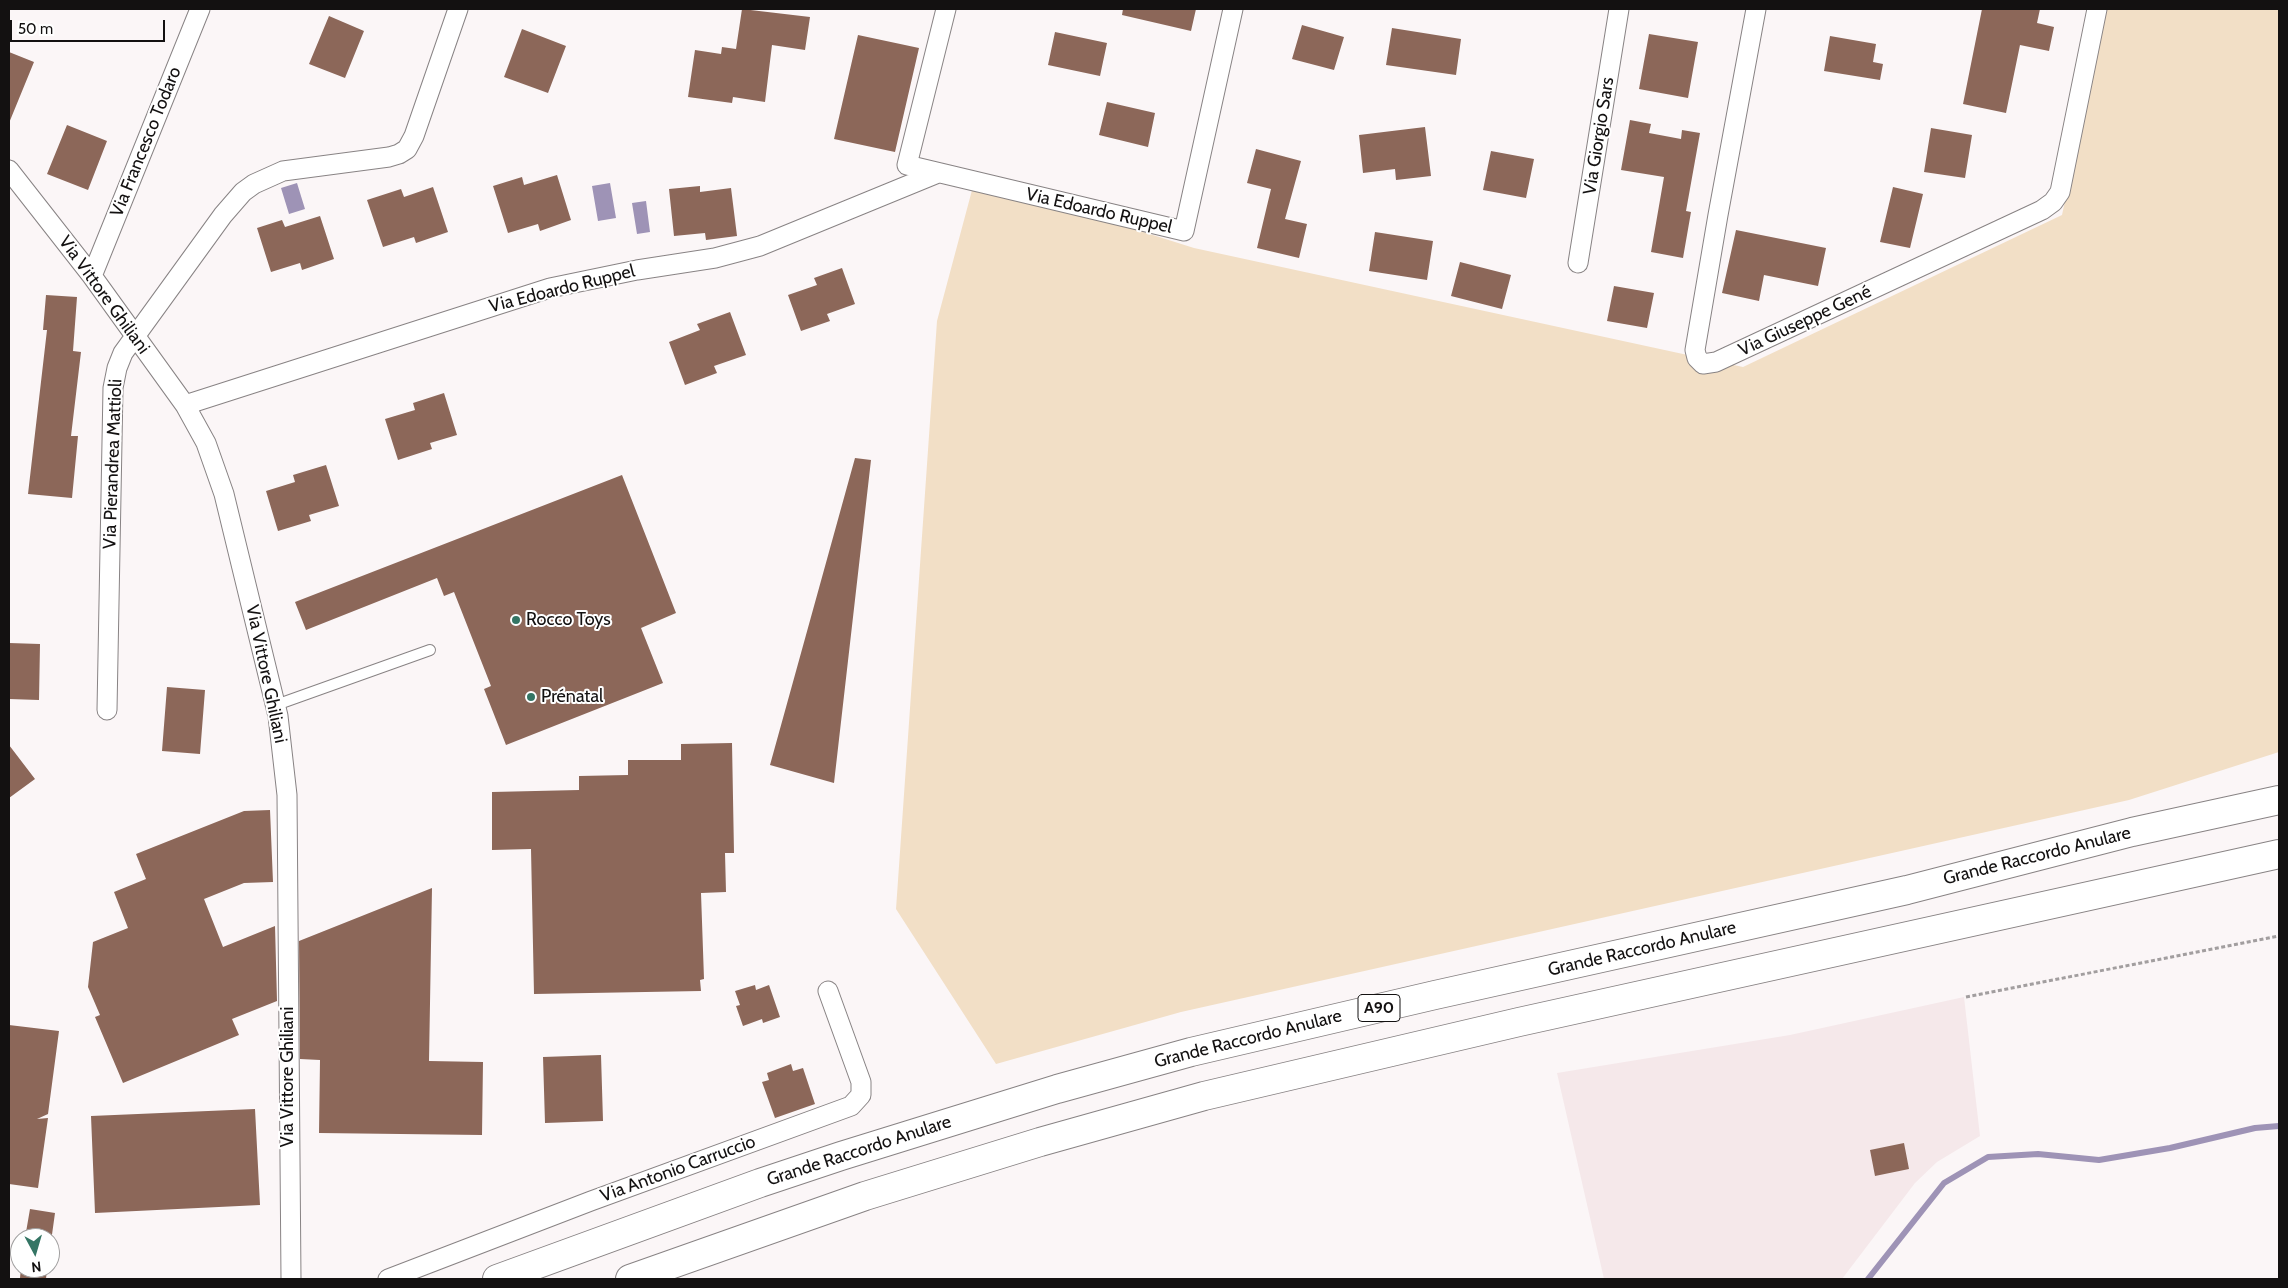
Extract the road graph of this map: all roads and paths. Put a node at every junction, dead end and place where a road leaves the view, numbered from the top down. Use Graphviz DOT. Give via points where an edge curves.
graph roads {
  1 [pos="200,9"];
  2 [pos="458,9"];
  3 [pos="946,9"];
  4 [pos="1233,9"];
  5 [pos="1619,9"];
  6 [pos="1756,9"];
  7 [pos="2097,9"];
  8 [pos="9,170"];
  9 [pos="938,173"];
  10 [pos="1578,263"];
  11 [pos="92,276"];
  12 [pos="134,337"];
  13 [pos="184,405"];
  14 [pos="430,650"];
  15 [pos="276,705"];
  16 [pos="107,710"];
  17 [pos="2279,784"];
  18 [pos="2279,800"];
  19 [pos="2132,832"];
  20 [pos="2279,854"];
  21 [pos="2279,936"];
  22 [pos="828,991"];
  23 [pos="1966,997"];
  24 [pos="291,1279"];
  25 [pos="388,1279"];
  26 [pos="496,1279"];
  27 [pos="630,1279"];
  1 -- 11 [label="street, Via Francesco Todaro"];
  2 -- 12 [label="street, Via Pierandrea Mattioli" via="407,148 390,157 283,171 254,184 223,214"];
  3 -- 9 [label="street, Via Edoardo Ruppel" via="907,165"];
  4 -- 9 [label="street, Via Edoardo Ruppel" via="1184,231"];
  5 -- 10 [label="street, Via Giorgio Sars"];
  6 -- 7 [label="street, Via Giuseppe Gené" via="1695,350 1697,358 1704,364 1735,354 2053,202 2060,192"];
  8 -- 11 [label="street, Via Vittore Ghiliani"];
  9 -- 13 [label="street, Via Edoardo Ruppel" via="760,246 715,258 550,288"];
  11 -- 12 [label="street, Via Vittore Ghiliani"];
  12 -- 13 [label="street, Via Vittore Ghiliani"];
  12 -- 16 [label="street, Via Pierandrea Mattioli" via="119,360 113,388"];
  13 -- 15 [label="street, Via Vittore Ghiliani" via="206,443 224,494"];
  14 -- 15 [label="lane"];
  15 -- 24 [label="street, Via Vittore Ghiliani" via="287,795"];
  17 -- 19 [label="highway"];
  18 -- 19 [label="highway, Grande Raccordo Anulare / A90"];
  19 -- 26 [label="highway, Grande Raccordo Anulare / A90" via="1906,890 1435,994 1190,1052 841,1156"];
  20 -- 27 [label="highway" via="1519,1022 1204,1096 865,1196"];
  21 -- 23 [label="path"];
  22 -- 25 [label="street, Via Antonio Carruccio" via="861,1082 861,1095 851,1106"];
}
